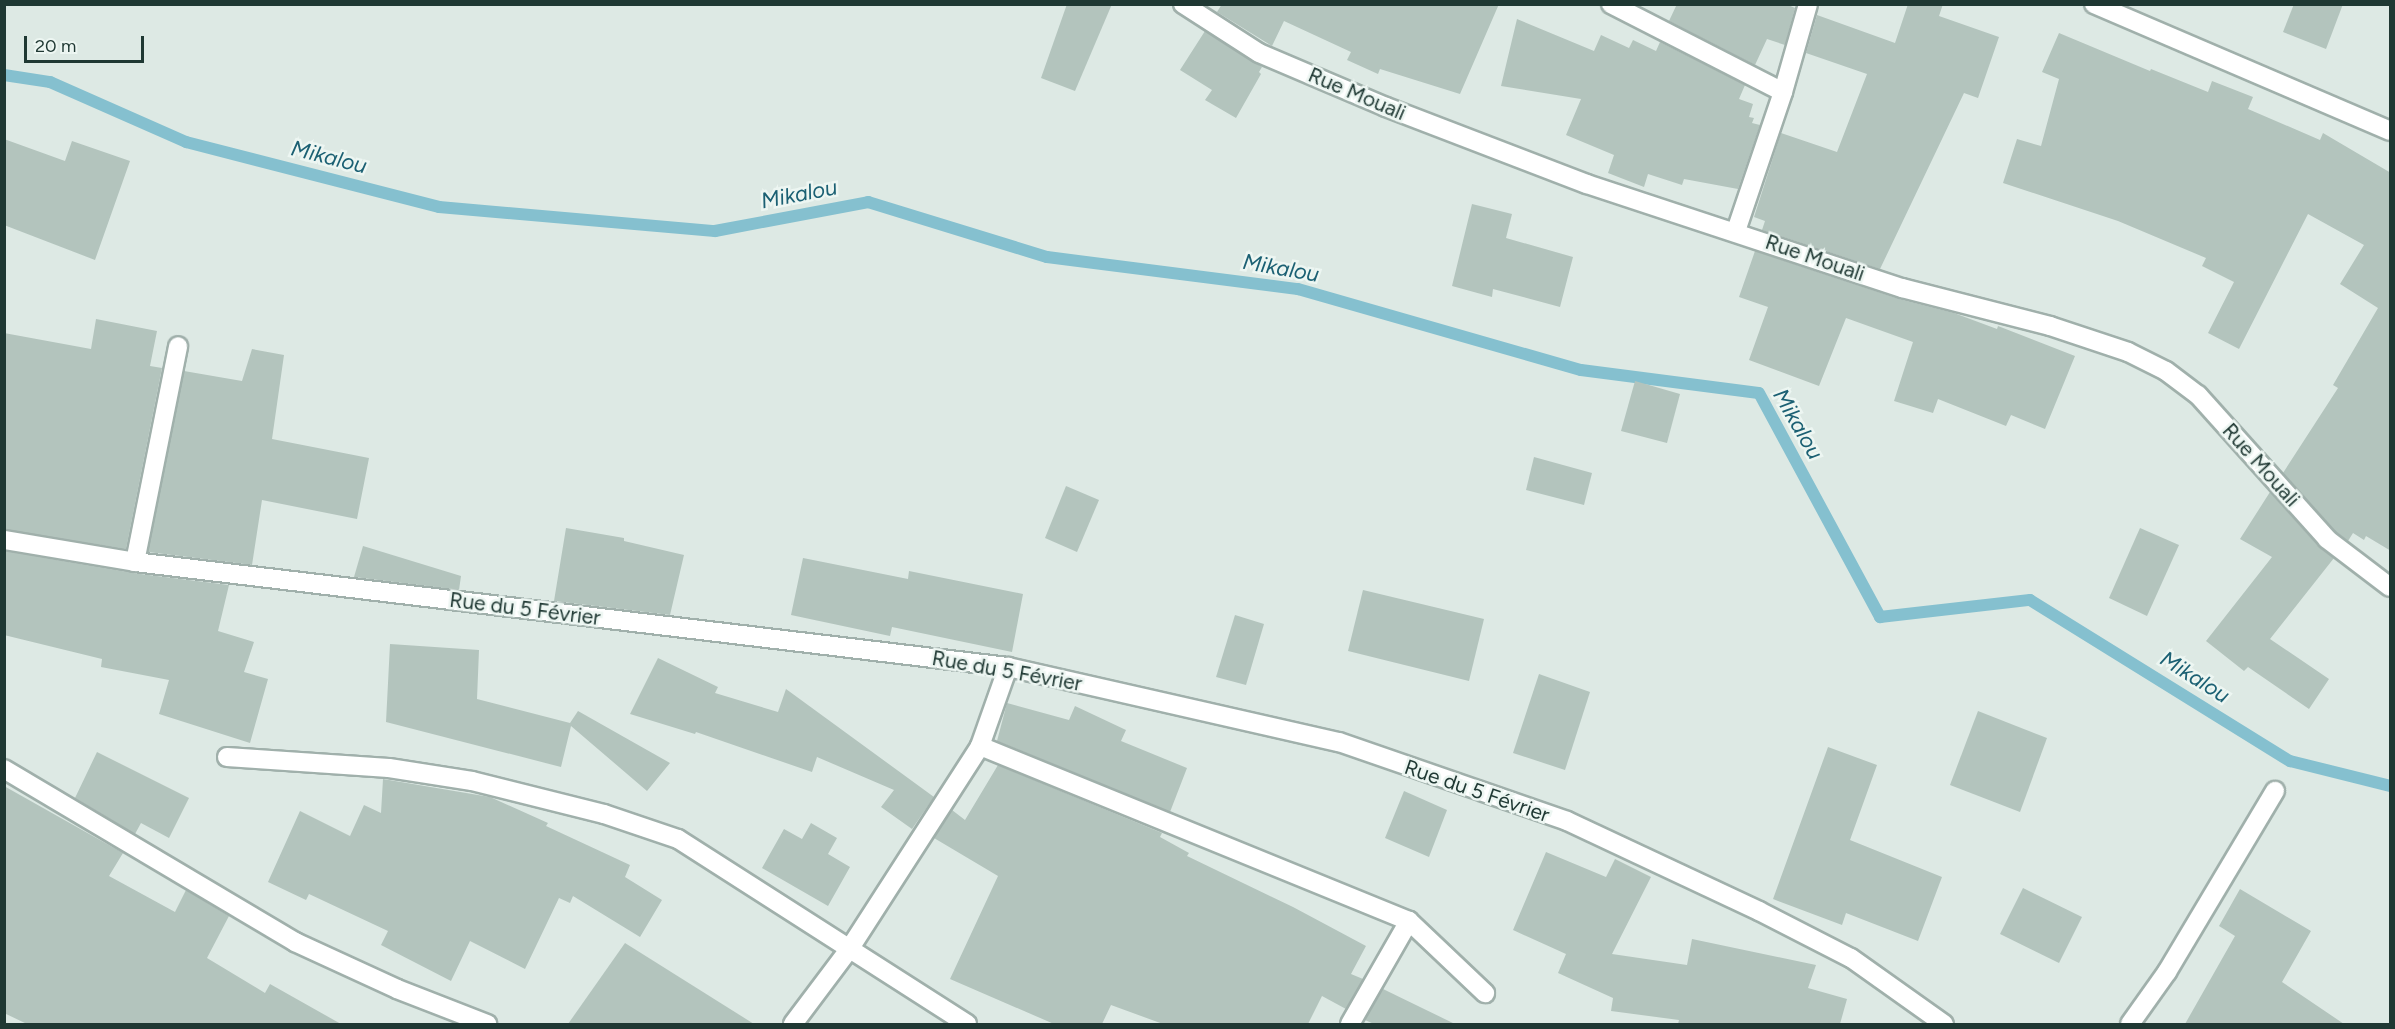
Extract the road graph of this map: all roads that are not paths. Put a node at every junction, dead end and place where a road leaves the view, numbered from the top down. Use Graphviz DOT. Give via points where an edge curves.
graph roads {
  1 [pos="1182,4"];
  2 [pos="1611,4"];
  3 [pos="1808,4"];
  4 [pos="2094,4"];
  5 [pos="1783,92"];
  6 [pos="2391,131"];
  7 [pos="1736,231"];
  8 [pos="178,346"];
  9 [pos="4,540"];
  10 [pos="135,562"];
  11 [pos="2391,587"];
  12 [pos="1008,667"];
  13 [pos="980,746"];
  14 [pos="227,757"];
  15 [pos="4,769"];
  16 [pos="2275,791"];
  17 [pos="1409,921"];
  18 [pos="850,948"];
  19 [pos="1485,993"];
  20 [pos="487,1024"];
  21 [pos="793,1024"];
  22 [pos="967,1024"];
  23 [pos="1350,1024"];
  24 [pos="1944,1024"];
  25 [pos="2130,1024"];
  1 -- 7 [label="street, Rue Mouali" via="1259,53 1386,107 1587,184"];
  2 -- 5 [label="street"];
  3 -- 5 [label="street"];
  4 -- 6 [label="street"];
  5 -- 7 [label="street"];
  7 -- 11 [label="street, Rue Mouali" via="1902,288 2050,326 2128,352 2166,371 2199,395 2327,539"];
  8 -- 10 [label="street"];
  9 -- 10 [label="street, Rue du 5 Février"];
  10 -- 12 [label="street, Rue du 5 Février"];
  12 -- 13 [label="street"];
  12 -- 24 [label="street, Rue du 5 Février" via="1339,742 1567,821 1851,958"];
  13 -- 17 [label="street"];
  13 -- 18 [label="street"];
  14 -- 18 [label="street" via="389,768 472,781 604,814 678,839"];
  15 -- 20 [label="street" via="295,942 397,989"];
  16 -- 25 [label="street" via="2167,972"];
  17 -- 19 [label="street"];
  17 -- 23 [label="street"];
  18 -- 21 [label="street"];
  18 -- 22 [label="street"];
}
